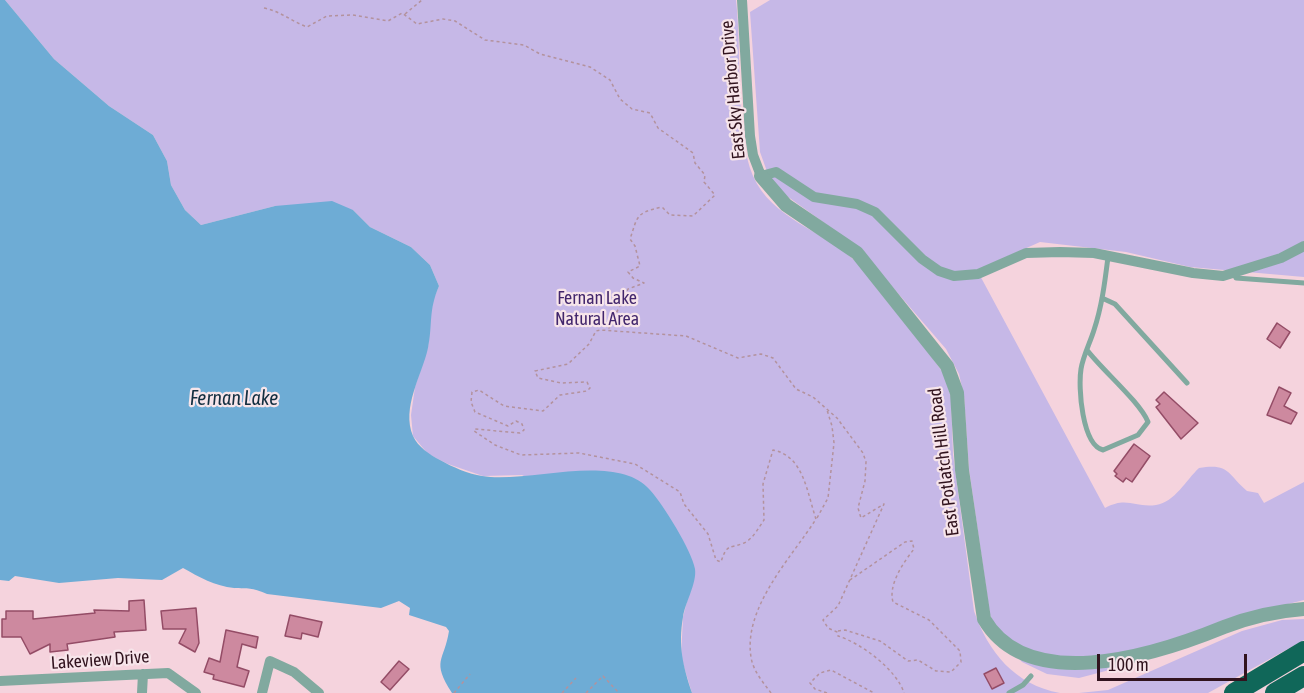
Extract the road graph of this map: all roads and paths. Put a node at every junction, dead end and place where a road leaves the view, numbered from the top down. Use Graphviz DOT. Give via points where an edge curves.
graph roads {
  1 [pos="422,0"];
  2 [pos="742,0"];
  3 [pos="264,8"];
  4 [pos="404,14"];
  5 [pos="761,176"];
  6 [pos="1304,246"];
  7 [pos="1109,255"];
  8 [pos="1234,273"];
  9 [pos="1304,283"];
  10 [pos="1102,298"];
  11 [pos="608,331"];
  12 [pos="1087,350"];
  13 [pos="1187,383"];
  14 [pos="826,408"];
  15 [pos="816,519"];
  16 [pos="849,581"];
  17 [pos="1304,609"];
  18 [pos="837,632"];
  19 [pos="1304,651"];
  20 [pos="1027,672"];
  21 [pos="143,674"];
  22 [pos="470,674"];
  23 [pos="1119,674"];
  24 [pos="1304,676"];
  25 [pos="576,678"];
  26 [pos="0,681"];
  27 [pos="142,693"];
  28 [pos="196,693"];
  29 [pos="262,693"];
  30 [pos="319,693"];
  31 [pos="454,693"];
  32 [pos="562,693"];
  33 [pos="586,693"];
  34 [pos="619,693"];
  35 [pos="771,693"];
  36 [pos="827,693"];
  37 [pos="874,693"];
  38 [pos="904,693"];
  39 [pos="1009,693"];
  40 [pos="1234,693"];
  41 [pos="1275,693"];
  1 -- 4 [label="path"];
  2 -- 5 [label="street, East Sky Harbor Drive" via="750,136"];
  3 -- 4 [label="path" via="278,10 308,27 327,15 388,21"];
  4 -- 11 [label="path" via="417,24 455,21 485,40 524,45 590,67 610,80 620,99 632,109 650,113 658,128 693,153 705,175 704,182 715,195 693,216 670,215 662,207 643,211 635,218 630,240 640,266 628,272 644,283 628,289"];
  5 -- 7 [label="street" via="776,172 814,197 857,204 874,212 922,259 946,274 978,274 1026,253"];
  5 -- 20 [label="street, East Potlatch Hill Road" via="786,205 857,253 947,366 957,393 962,470 984,619 993,640"];
  6 -- 8 [label="street"];
  7 -- 8 [label="street" via="1200,274"];
  7 -- 10 [label="lane"];
  8 -- 9 [label="lane" via="1236,278"];
  10 -- 12 [label="lane"];
  10 -- 13 [label="lane" via="1115,304"];
  11 -- 14 [label="path" via="686,336 738,358 761,354 773,358 796,389"];
  11 -- 15 [label="path" via="596,331 589,344 568,363 535,371 538,378 587,382 587,391 555,398 543,411 504,406 476,390 470,396 475,412 508,426 520,421 524,430 474,431 521,455 579,453 635,464 680,492 684,504 708,534 718,562 731,544 748,540 764,520 763,484 772,450 785,452 796,465 812,499"];
  12 -- 12 [label="lane" via="1079,384 1083,414 1093,443 1103,450 1138,435 1148,422"];
  14 -- 15 [label="path" via="834,443 828,498"];
  14 -- 16 [label="path" via="852,435 866,462 858,508 861,518 884,504"];
  15 -- 35 [label="path" via="771,583 759,609 751,656"];
  16 -- 18 [label="path" via="838,606 823,620"];
  16 -- 18 [label="path" via="909,540 914,549 894,582 893,602 929,620 962,654 960,665 951,672 936,671 918,660 908,661 880,641 845,630"];
  17 -- 23 [label="street" via="1247,619"];
  18 -- 38 [label="path" via="880,662"];
  19 -- 40 [label="highway"];
  20 -- 39 [label="lane" via="1023,685"];
  21 -- 26 [label="street, Lakeview Drive"];
  21 -- 27 [label="street"];
  21 -- 28 [label="street, Lakeview Drive" via="172,674"];
  22 -- 31 [label="path"];
  24 -- 41 [label="highway"];
  25 -- 32 [label="path"];
  29 -- 30 [label="street" via="270,661 294,672"];
  33 -- 34 [label="path" via="603,676"];
  36 -- 37 [label="path" via="810,683 820,673 831,670"];
}
